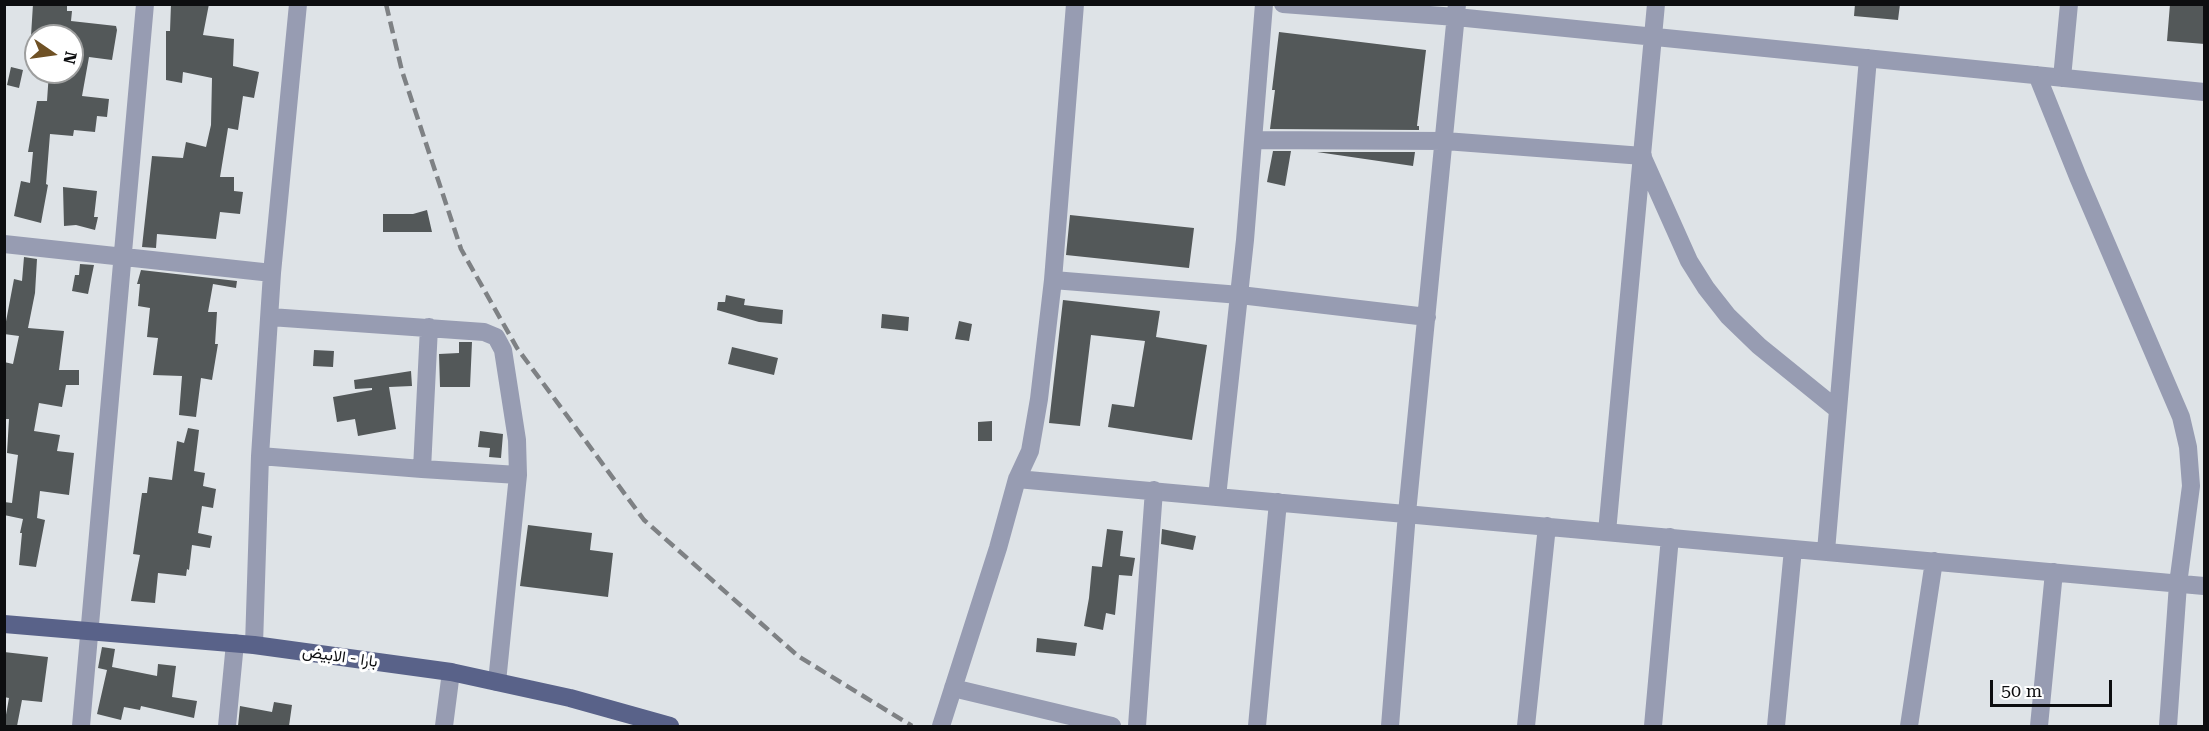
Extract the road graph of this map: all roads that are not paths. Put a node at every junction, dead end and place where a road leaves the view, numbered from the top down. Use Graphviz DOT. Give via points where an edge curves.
graph roads {
  1 [pos="145,4"];
  2 [pos="298,4"];
  3 [pos="1075,4"];
  4 [pos="1264,4"];
  5 [pos="1283,4"];
  6 [pos="1656,4"];
  7 [pos="2068,4"];
  8 [pos="1456,11"];
  9 [pos="1653,37"];
  10 [pos="1868,58"];
  11 [pos="2037,75"];
  12 [pos="2062,78"];
  13 [pos="2205,92"];
  14 [pos="1253,140"];
  15 [pos="1445,141"];
  16 [pos="1643,156"];
  17 [pos="4,244"];
  18 [pos="124,257"];
  19 [pos="272,273"];
  20 [pos="1053,280"];
  21 [pos="1240,295"];
  22 [pos="270,317"];
  23 [pos="1427,317"];
  24 [pos="429,327"];
  25 [pos="1838,410"];
  26 [pos="260,456"];
  27 [pos="422,469"];
  28 [pos="518,475"];
  29 [pos="1017,479"];
  30 [pos="1154,490"];
  31 [pos="1216,497"];
  32 [pos="1278,502"];
  33 [pos="1407,513"];
  34 [pos="1547,526"];
  35 [pos="1607,532"];
  36 [pos="1670,537"];
  37 [pos="1793,549"];
  38 [pos="1826,551"];
  39 [pos="1934,561"];
  40 [pos="2054,572"];
  41 [pos="2178,584"];
  42 [pos="2205,586"];
  43 [pos="4,624"];
  44 [pos="89,632"];
  45 [pos="235,643"];
  46 [pos="254,645"];
  47 [pos="451,672"];
  48 [pos="497,682"];
  49 [pos="953,688"];
  50 [pos="81,726"];
  51 [pos="227,726"];
  52 [pos="444,726"];
  53 [pos="670,726"];
  54 [pos="941,726"];
  55 [pos="1112,726"];
  56 [pos="1137,726"];
  57 [pos="1257,726"];
  58 [pos="1390,726"];
  59 [pos="1526,726"];
  60 [pos="1653,726"];
  61 [pos="1776,726"];
  62 [pos="1909,726"];
  63 [pos="2039,726"];
  64 [pos="2168,726"];
  1 -- 18 [label="street"];
  2 -- 19 [label="street"];
  3 -- 20 [label="street"];
  4 -- 14 [label="street"];
  5 -- 8 [label="street"];
  6 -- 9 [label="street"];
  7 -- 12 [label="street"];
  8 -- 9 [label="street"];
  8 -- 15 [label="street"];
  9 -- 10 [label="street"];
  9 -- 16 [label="street"];
  10 -- 11 [label="street"];
  10 -- 25 [label="street"];
  11 -- 12 [label="street"];
  11 -- 41 [label="street" via="2181,417 2191,486"];
  12 -- 13 [label="street"];
  14 -- 15 [label="street"];
  14 -- 21 [label="street"];
  15 -- 16 [label="street"];
  15 -- 23 [label="street"];
  16 -- 25 [label="street" via="1701,281 1728,316 1759,346"];
  16 -- 35 [label="street"];
  17 -- 18 [label="street"];
  18 -- 19 [label="street"];
  18 -- 44 [label="street"];
  19 -- 22 [label="street"];
  20 -- 21 [label="street"];
  20 -- 29 [label="street" via="1040,399 1030,451"];
  21 -- 23 [label="street"];
  21 -- 31 [label="street"];
  22 -- 24 [label="street"];
  22 -- 26 [label="street"];
  23 -- 33 [label="street"];
  24 -- 27 [label="street"];
  24 -- 28 [label="street" via="484,332 496,337 503,350 517,440"];
  25 -- 38 [label="street"];
  26 -- 27 [label="street"];
  26 -- 46 [label="street"];
  27 -- 28 [label="street"];
  28 -- 48 [label="street"];
  29 -- 30 [label="street"];
  29 -- 49 [label="street"];
  30 -- 31 [label="street"];
  30 -- 56 [label="street"];
  31 -- 32 [label="street"];
  32 -- 33 [label="street"];
  32 -- 57 [label="street"];
  33 -- 34 [label="street"];
  33 -- 58 [label="street"];
  34 -- 35 [label="street"];
  34 -- 59 [label="street"];
  35 -- 36 [label="street"];
  36 -- 37 [label="street"];
  36 -- 60 [label="street"];
  37 -- 38 [label="street"];
  37 -- 61 [label="street"];
  38 -- 39 [label="street"];
  39 -- 40 [label="street"];
  39 -- 62 [label="street"];
  40 -- 41 [label="street"];
  40 -- 63 [label="street"];
  41 -- 42 [label="street"];
  41 -- 64 [label="street"];
  43 -- 44 [label="main road, بارا - الابيض"];
  44 -- 45 [label="main road, بارا - الابيض"];
  44 -- 50 [label="street"];
  45 -- 46 [label="main road, بارا - الابيض"];
  45 -- 51 [label="street"];
  46 -- 47 [label="main road, بارا - الابيض"];
  47 -- 48 [label="main road, بارا - الابيض"];
  47 -- 52 [label="street"];
  48 -- 53 [label="main road, بارا - الابيض"];
  49 -- 54 [label="street"];
  49 -- 55 [label="street"];
}
